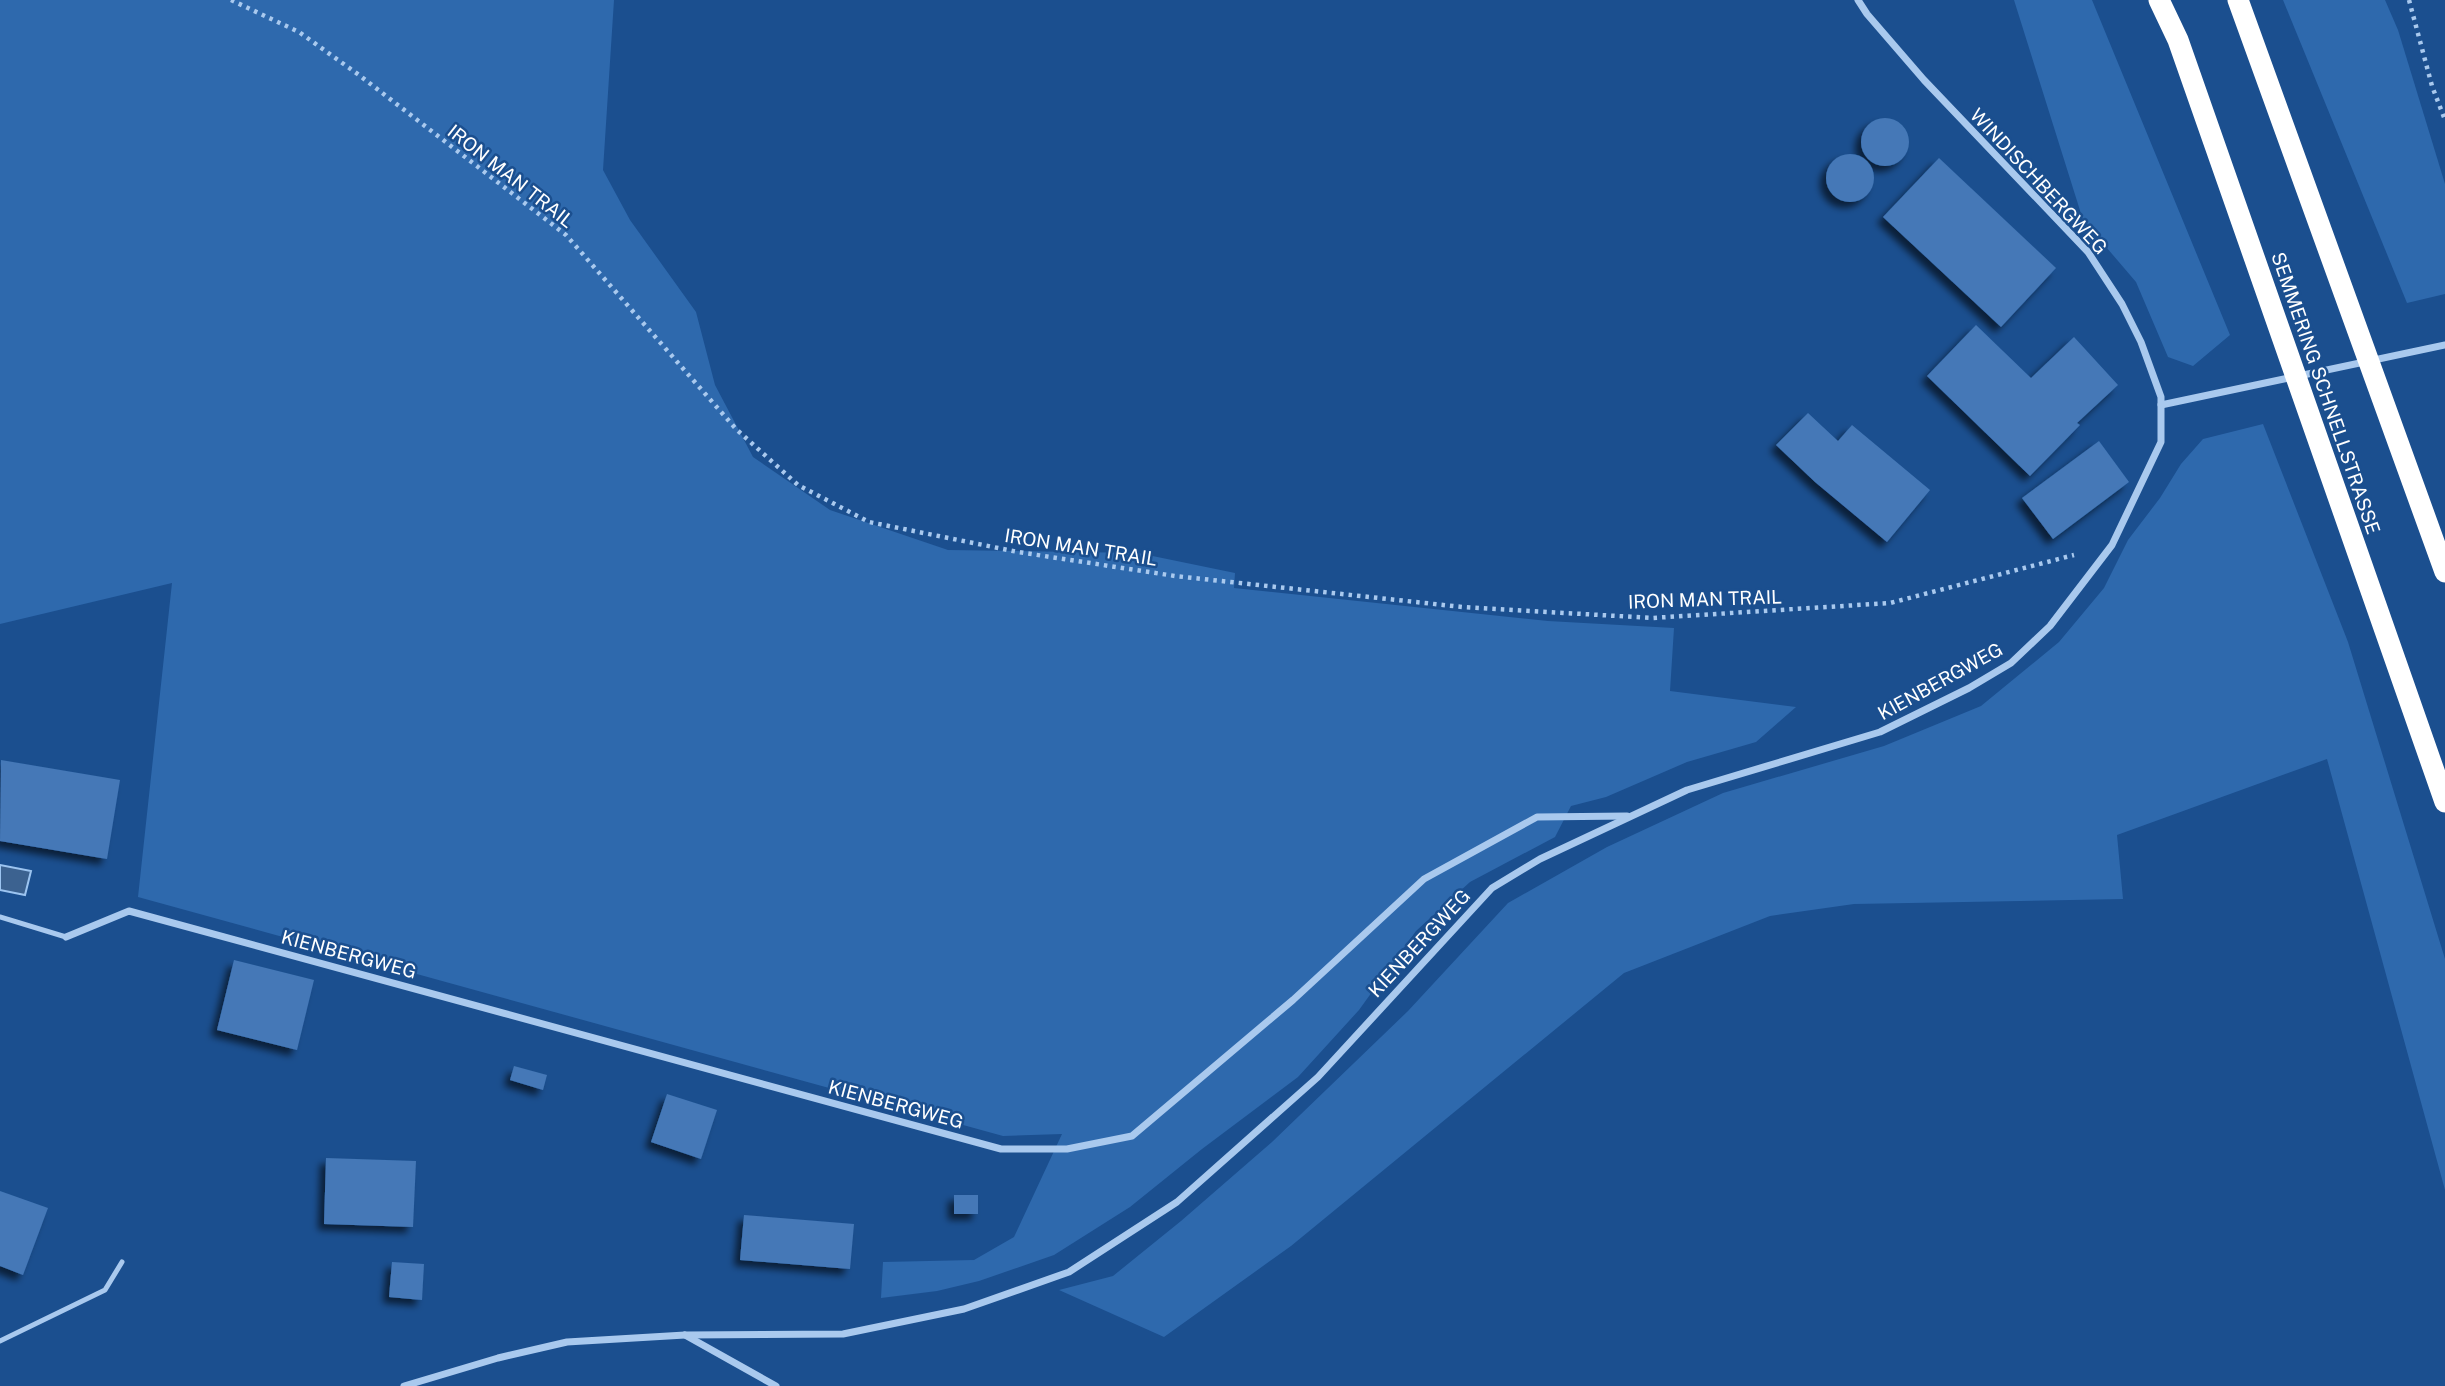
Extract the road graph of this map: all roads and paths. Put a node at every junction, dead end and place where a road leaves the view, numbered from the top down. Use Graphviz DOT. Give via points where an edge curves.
graph roads {
  1 [pos="231,0"];
  2 [pos="1858,0"];
  3 [pos="2159,0"];
  4 [pos="2238,0"];
  5 [pos="2409,0"];
  6 [pos="2445,121"];
  7 [pos="2445,345"];
  8 [pos="2161,405"];
  9 [pos="2161,442"];
  10 [pos="2112,545"];
  11 [pos="2445,572"];
  12 [pos="2445,802"];
  13 [pos="1632,816"];
  14 [pos="0,917"];
  15 [pos="66,937"];
  16 [pos="122,1262"];
  17 [pos="685,1335"];
  18 [pos="0,1341"];
  19 [pos="404,1386"];
  20 [pos="776,1386"];
  1 -- 10 [label="path, IRON MAN TRAIL" via="299,32 566,235 736,429 798,485 869,522 1018,552 1175,576 1462,607 1652,618 1890,603"];
  2 -- 8 [label="street, WINDISCHBERGWEG" via="1924,80 2088,252 2136,332"];
  3 -- 12 [label="highway, SEMMERING SCHNELLSTRASSE" via="2178,40"];
  4 -- 11 [label="highway"];
  5 -- 6 [label="path"];
  7 -- 8 [label="street"];
  8 -- 9 [label="street, WINDISCHBERGWEG"];
  9 -- 10 [label="street, KIENBERGWEG"];
  10 -- 13 [label="street, KIENBERGWEG" via="2050,626 2011,663 1969,688 1880,732 1687,790"];
  13 -- 15 [label="street, KIENBERGWEG" via="1537,817 1424,879 1293,1000 1132,1136 1067,1149 1001,1149 130,911"];
  13 -- 17 [label="street, KIENBERGWEG" via="1540,859 1492,888 1318,1077 1177,1202 1069,1272 964,1309 843,1334"];
  14 -- 15 [label="lane"];
  16 -- 18 [label="lane" via="105,1290"];
  17 -- 19 [label="street, KIENBERGWEG" via="568,1342"];
  17 -- 20 [label="street"];
}
